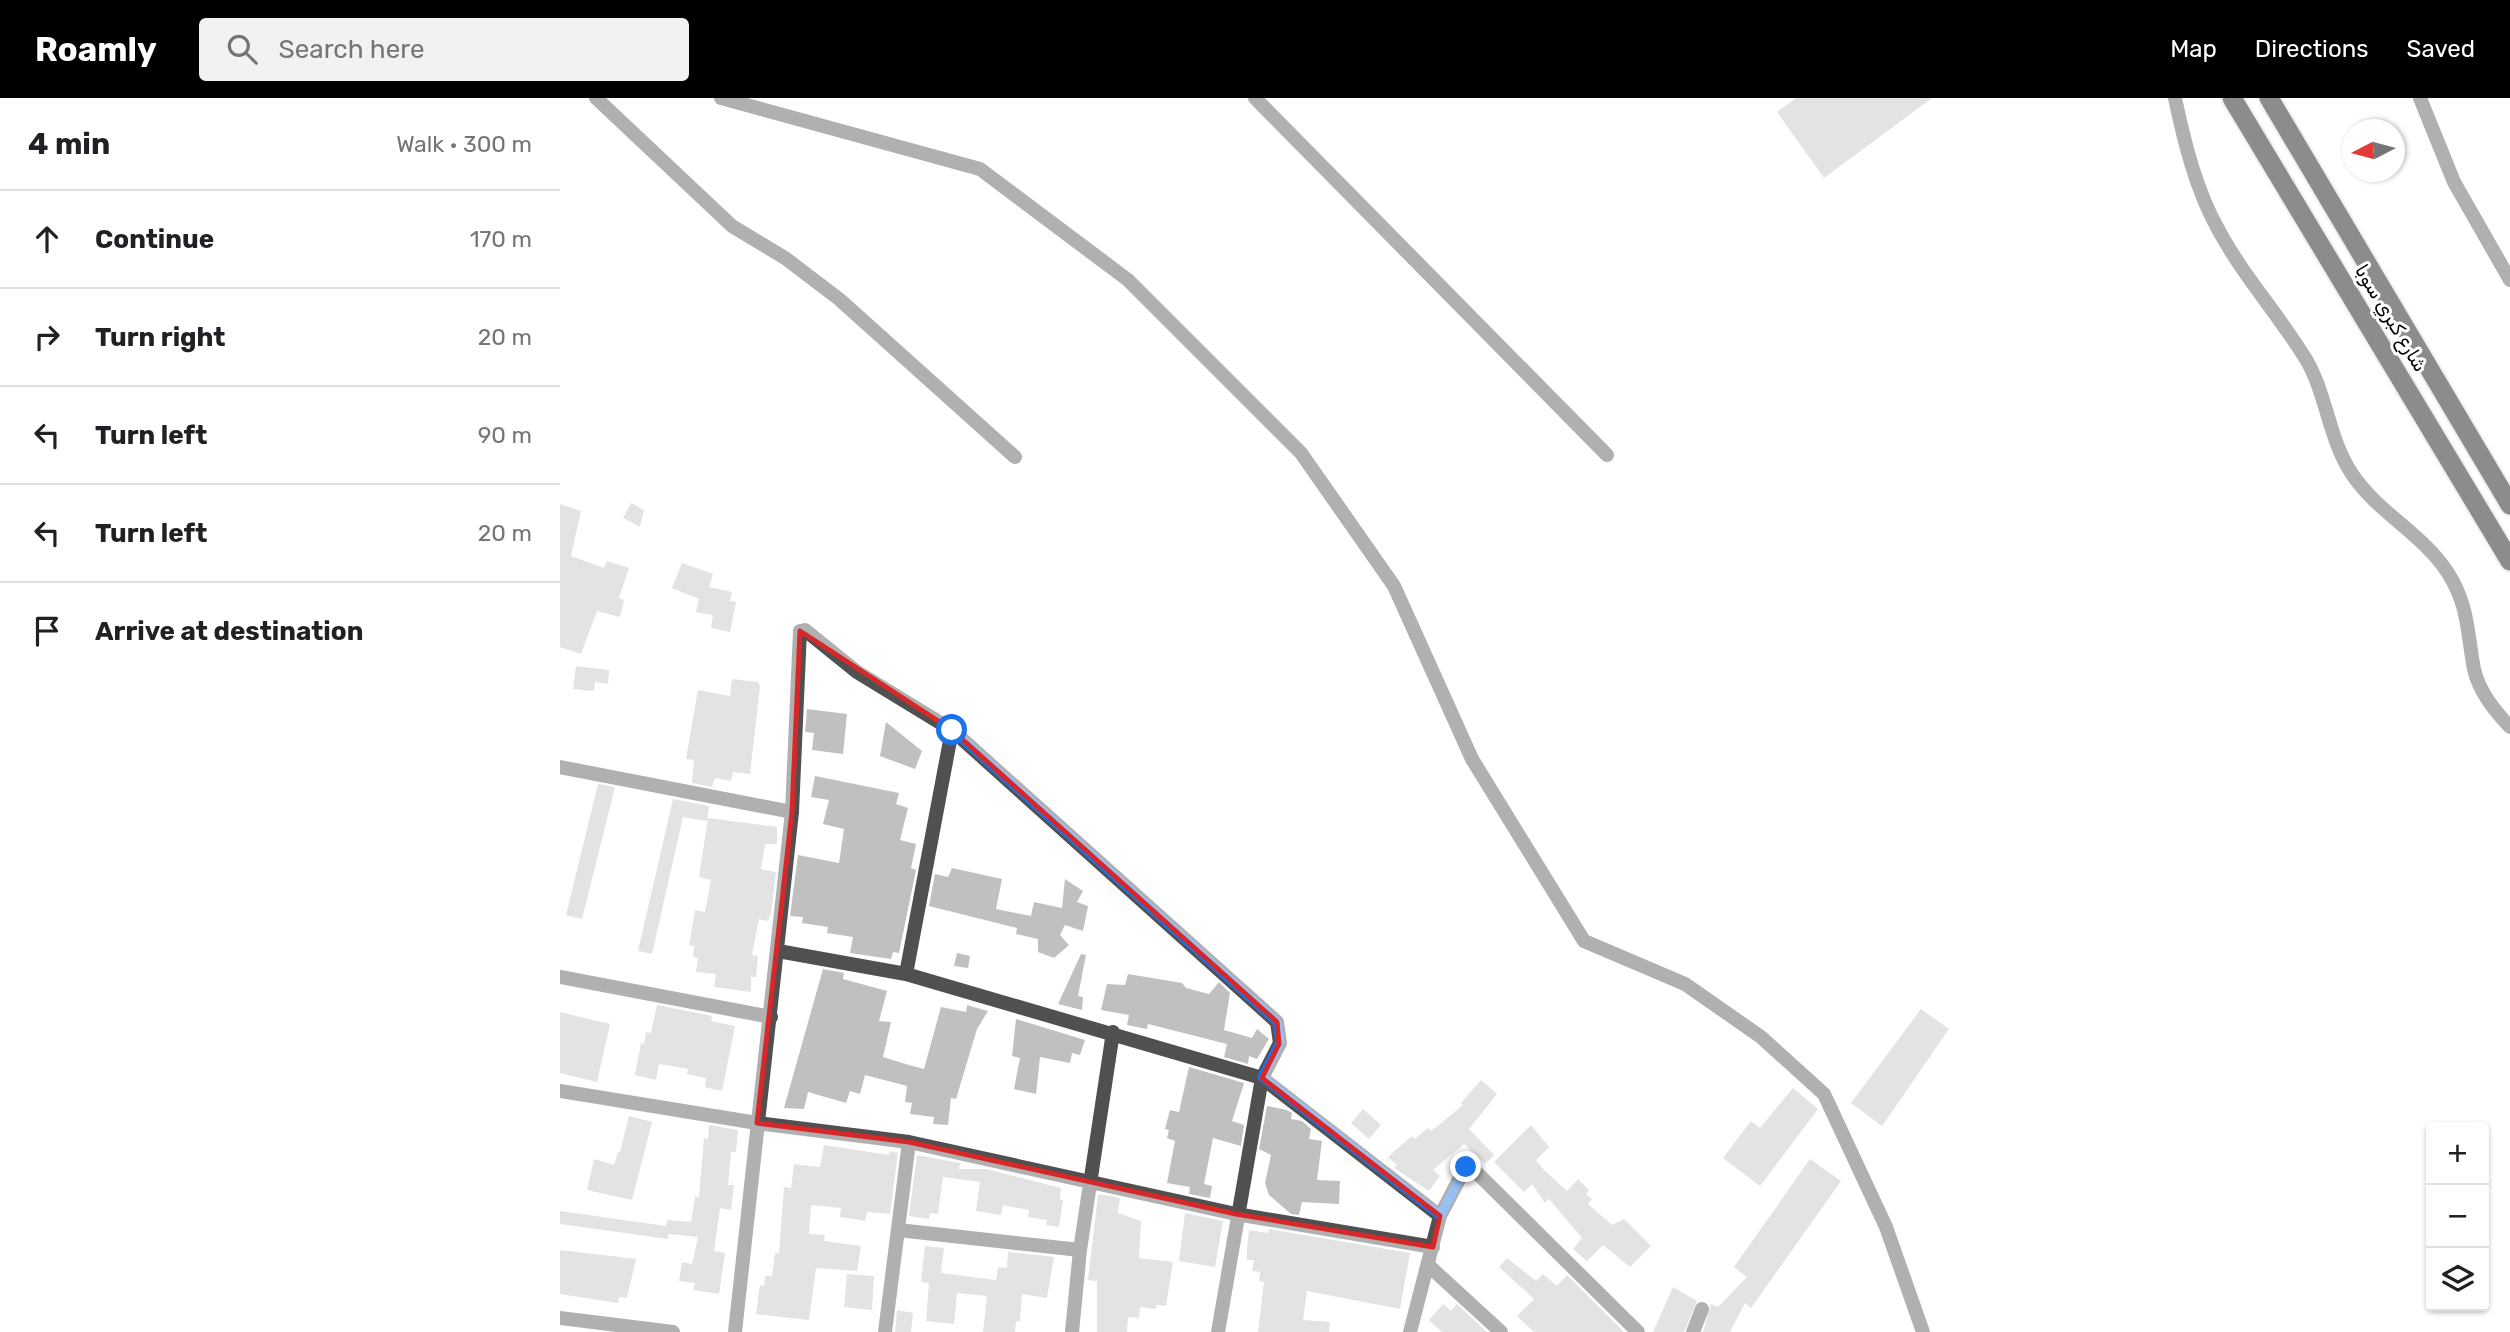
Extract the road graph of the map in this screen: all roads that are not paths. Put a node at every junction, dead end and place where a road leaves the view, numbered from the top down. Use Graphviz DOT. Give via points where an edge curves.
graph roads {
  1 [pos="596,98"];
  2 [pos="721,98"];
  3 [pos="1255,98"];
  4 [pos="2175,98"];
  5 [pos="2232,98"];
  6 [pos="2269,98"];
  7 [pos="2420,98"];
  8 [pos="2510,280"];
  9 [pos="1607,455"];
  10 [pos="1015,457"];
  11 [pos="2510,505"];
  12 [pos="2510,561"];
  13 [pos="2510,727"];
  14 [pos="952,730"];
  15 [pos="560,767"];
  16 [pos="792,812"];
  17 [pos="778,951"];
  18 [pos="906,974"];
  19 [pos="560,977"];
  20 [pos="771,1017"];
  21 [pos="1113,1032"];
  22 [pos="1262,1077"];
  23 [pos="560,1091"];
  24 [pos="757,1123"];
  25 [pos="909,1142"];
  26 [pos="1090,1184"];
  27 [pos="1236,1214"];
  28 [pos="1440,1216"];
  29 [pos="898,1230"];
  30 [pos="1433,1247"];
  31 [pos="1080,1250"];
  32 [pos="1428,1265"];
  33 [pos="1702,1308"];
  34 [pos="560,1318"];
  35 [pos="673,1332"];
  36 [pos="735,1332"];
  37 [pos="885,1332"];
  38 [pos="1072,1332"];
  39 [pos="1217,1332"];
  40 [pos="1410,1332"];
  41 [pos="1501,1332"];
  42 [pos="1638,1332"];
  43 [pos="1693,1332"];
  44 [pos="1923,1332"];
  1 -- 10 [label="street" via="732,226 839,299"];
  2 -- 44 [label="street" via="979,169 1128,281 1301,453 1394,586 1472,759 1584,941 1685,984 1761,1037 1824,1094 1886,1227"];
  3 -- 9 [label="street"];
  4 -- 13 [label="street" via="2199,186 2216,227 2308,363 2340,454 2353,475 2370,496 2431,549 2449,575 2467,611 2474,670 2482,691"];
  5 -- 12 [label="highway, شارع كبري سوبا"];
  6 -- 11 [label="highway, شارع كبري سوبا"];
  7 -- 8 [label="street" via="2454,182"];
  14 -- 16 [label="street" via="857,672 802,629"];
  14 -- 18 [label="street"];
  14 -- 22 [label="street" via="1277,1022 1280,1042"];
  15 -- 16 [label="street"];
  16 -- 17 [label="street"];
  17 -- 18 [label="street"];
  17 -- 20 [label="street"];
  18 -- 21 [label="street"];
  19 -- 20 [label="street"];
  20 -- 24 [label="street"];
  21 -- 22 [label="street"];
  21 -- 26 [label="street"];
  22 -- 27 [label="street"];
  22 -- 28 [label="street"];
  23 -- 24 [label="street"];
  24 -- 25 [label="street"];
  24 -- 36 [label="street"];
  25 -- 26 [label="street"];
  25 -- 29 [label="street"];
  26 -- 27 [label="street"];
  26 -- 31 [label="street"];
  27 -- 30 [label="street"];
  27 -- 39 [label="street"];
  28 -- 30 [label="street"];
  28 -- 42 [label="street" via="1464,1170 1471,1167"];
  29 -- 31 [label="street"];
  29 -- 37 [label="street"];
  30 -- 32 [label="street"];
  31 -- 38 [label="street"];
  32 -- 40 [label="street"];
  32 -- 41 [label="street"];
  33 -- 43 [label="street"];
  34 -- 35 [label="street"];
}
